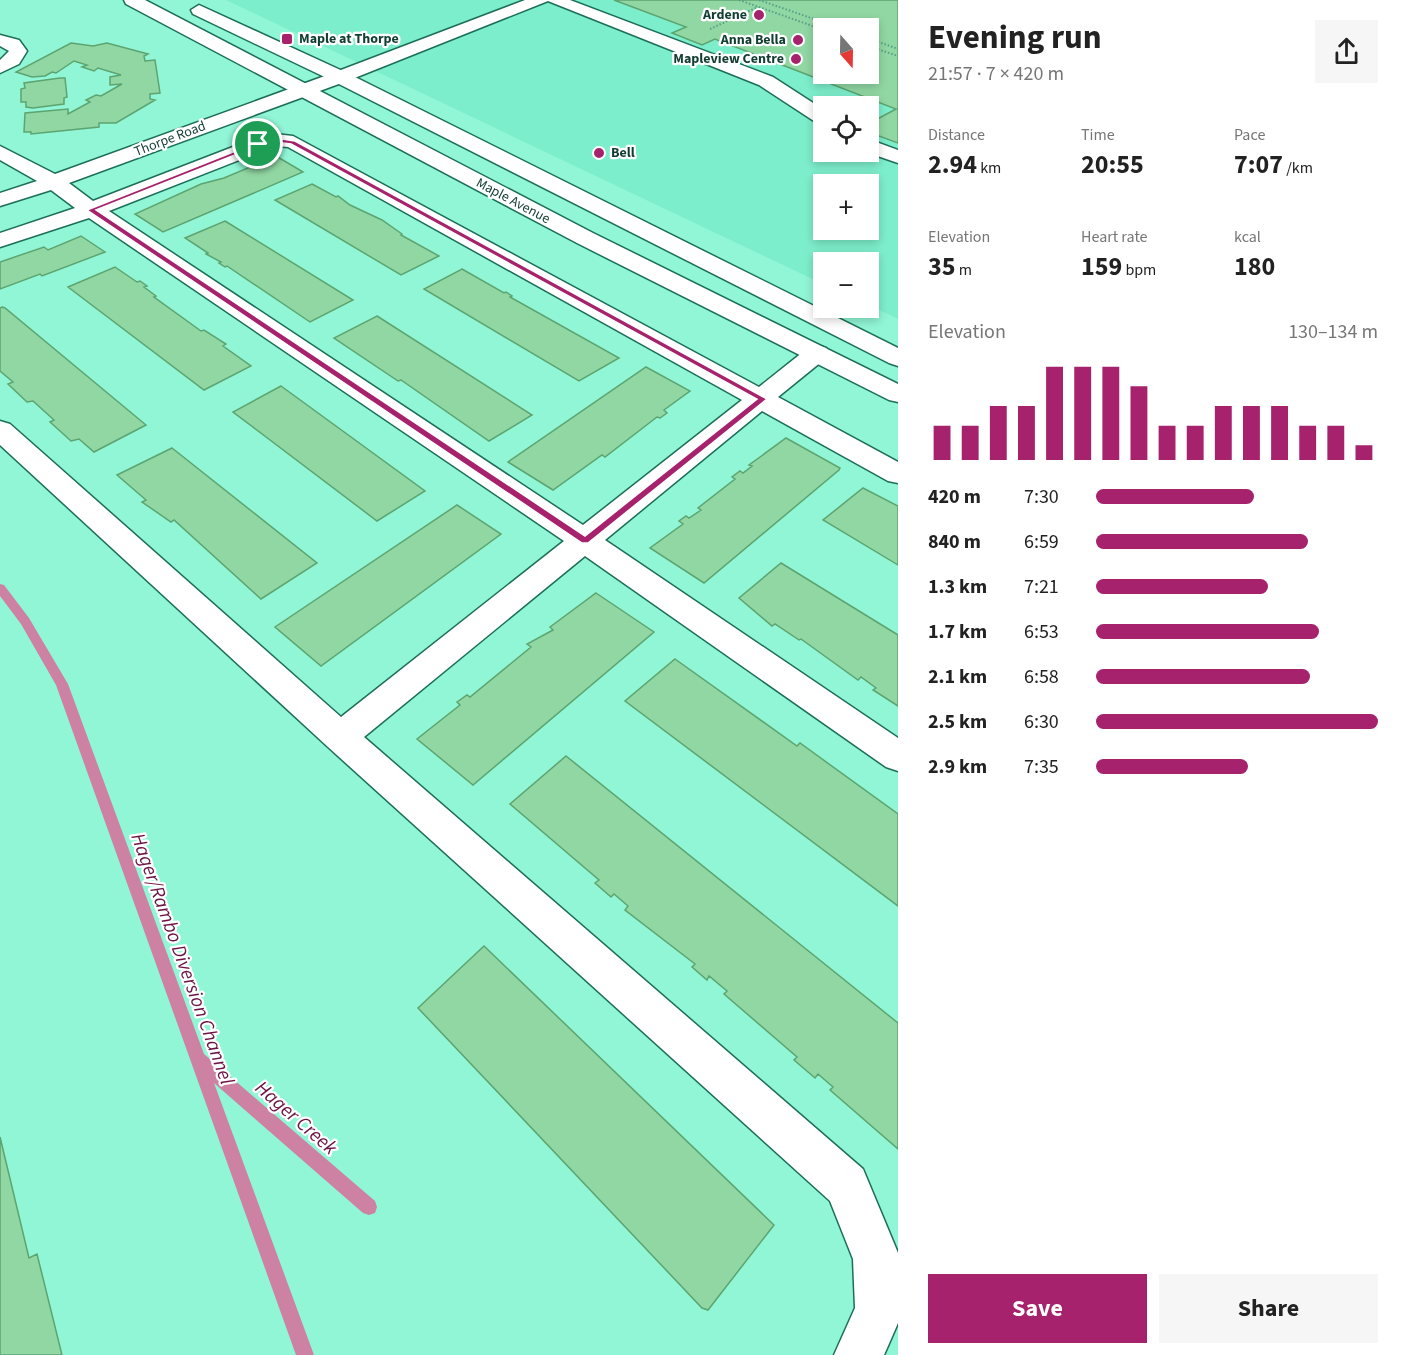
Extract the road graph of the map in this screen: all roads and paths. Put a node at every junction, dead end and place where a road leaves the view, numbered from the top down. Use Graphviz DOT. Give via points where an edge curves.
graph roads {
  1 [pos="132,0"];
  2 [pos="540,0"];
  3 [pos="555,0"];
  4 [pos="739,0"];
  5 [pos="759,0"];
  6 [pos="774,0"];
  7 [pos="767,3"];
  8 [pos="187,4"];
  9 [pos="758,7"];
  10 [pos="813,19"];
  11 [pos="813,26"];
  12 [pos="0,40"];
  13 [pos="879,42"];
  14 [pos="675,45"];
  15 [pos="879,49"];
  16 [pos="898,49"];
  17 [pos="898,55"];
  18 [pos="0,68"];
  19 [pos="340,77"];
  20 [pos="300,90"];
  21 [pos="813,112"];
  22 [pos="879,149"];
  23 [pos="0,152"];
  24 [pos="898,157"];
  25 [pos="54,182"];
  26 [pos="0,200"];
  27 [pos="91,210"];
  28 [pos="0,240"];
  29 [pos="817,353"];
  30 [pos="898,358"];
  31 [pos="898,394"];
  32 [pos="763,399"];
  33 [pos="0,430"];
  34 [pos="898,474"];
  35 [pos="585,541"];
  36 [pos="340,737"];
  37 [pos="898,757"];
  38 [pos="859,1355"];
  1 -- 20 [label="main road, Maple Avenue"];
  2 -- 19 [label="main road, Thorpe Road"];
  3 -- 14 [label="main road"];
  4 -- 9 [label="path"];
  5 -- 7 [label="path"];
  6 -- 7 [label="path"];
  7 -- 10 [label="path"];
  8 -- 19 [label="main road, Maple Avenue"];
  9 -- 11 [label="path"];
  9 -- 14 [label="path"];
  12 -- 18 [label="main road" via="13,44 18,51 13,60"];
  13 -- 16 [label="path"];
  14 -- 21 [label="main road" via="766,81"];
  15 -- 17 [label="path"];
  19 -- 20 [label="main road, Thorpe Road"];
  19 -- 30 [label="main road, Maple Avenue"];
  20 -- 25 [label="main road, Thorpe Road"];
  20 -- 29 [label="main road, Maple Avenue"];
  22 -- 24 [label="main road"];
  23 -- 25 [label="main road"];
  25 -- 26 [label="main road, Thorpe Road"];
  25 -- 27 [label="main road"];
  27 -- 28 [label="main road"];
  27 -- 32 [label="main road" via="258,144 275,140 293,142"];
  27 -- 35 [label="main road"];
  29 -- 31 [label="main road, Maple Avenue"];
  29 -- 32 [label="main road"];
  32 -- 34 [label="main road"];
  32 -- 35 [label="main road"];
  33 -- 36 [label="main road"];
  35 -- 36 [label="main road"];
  35 -- 37 [label="main road"];
  36 -- 38 [label="main road" via="847,1185 877,1259 879,1310"];
}
